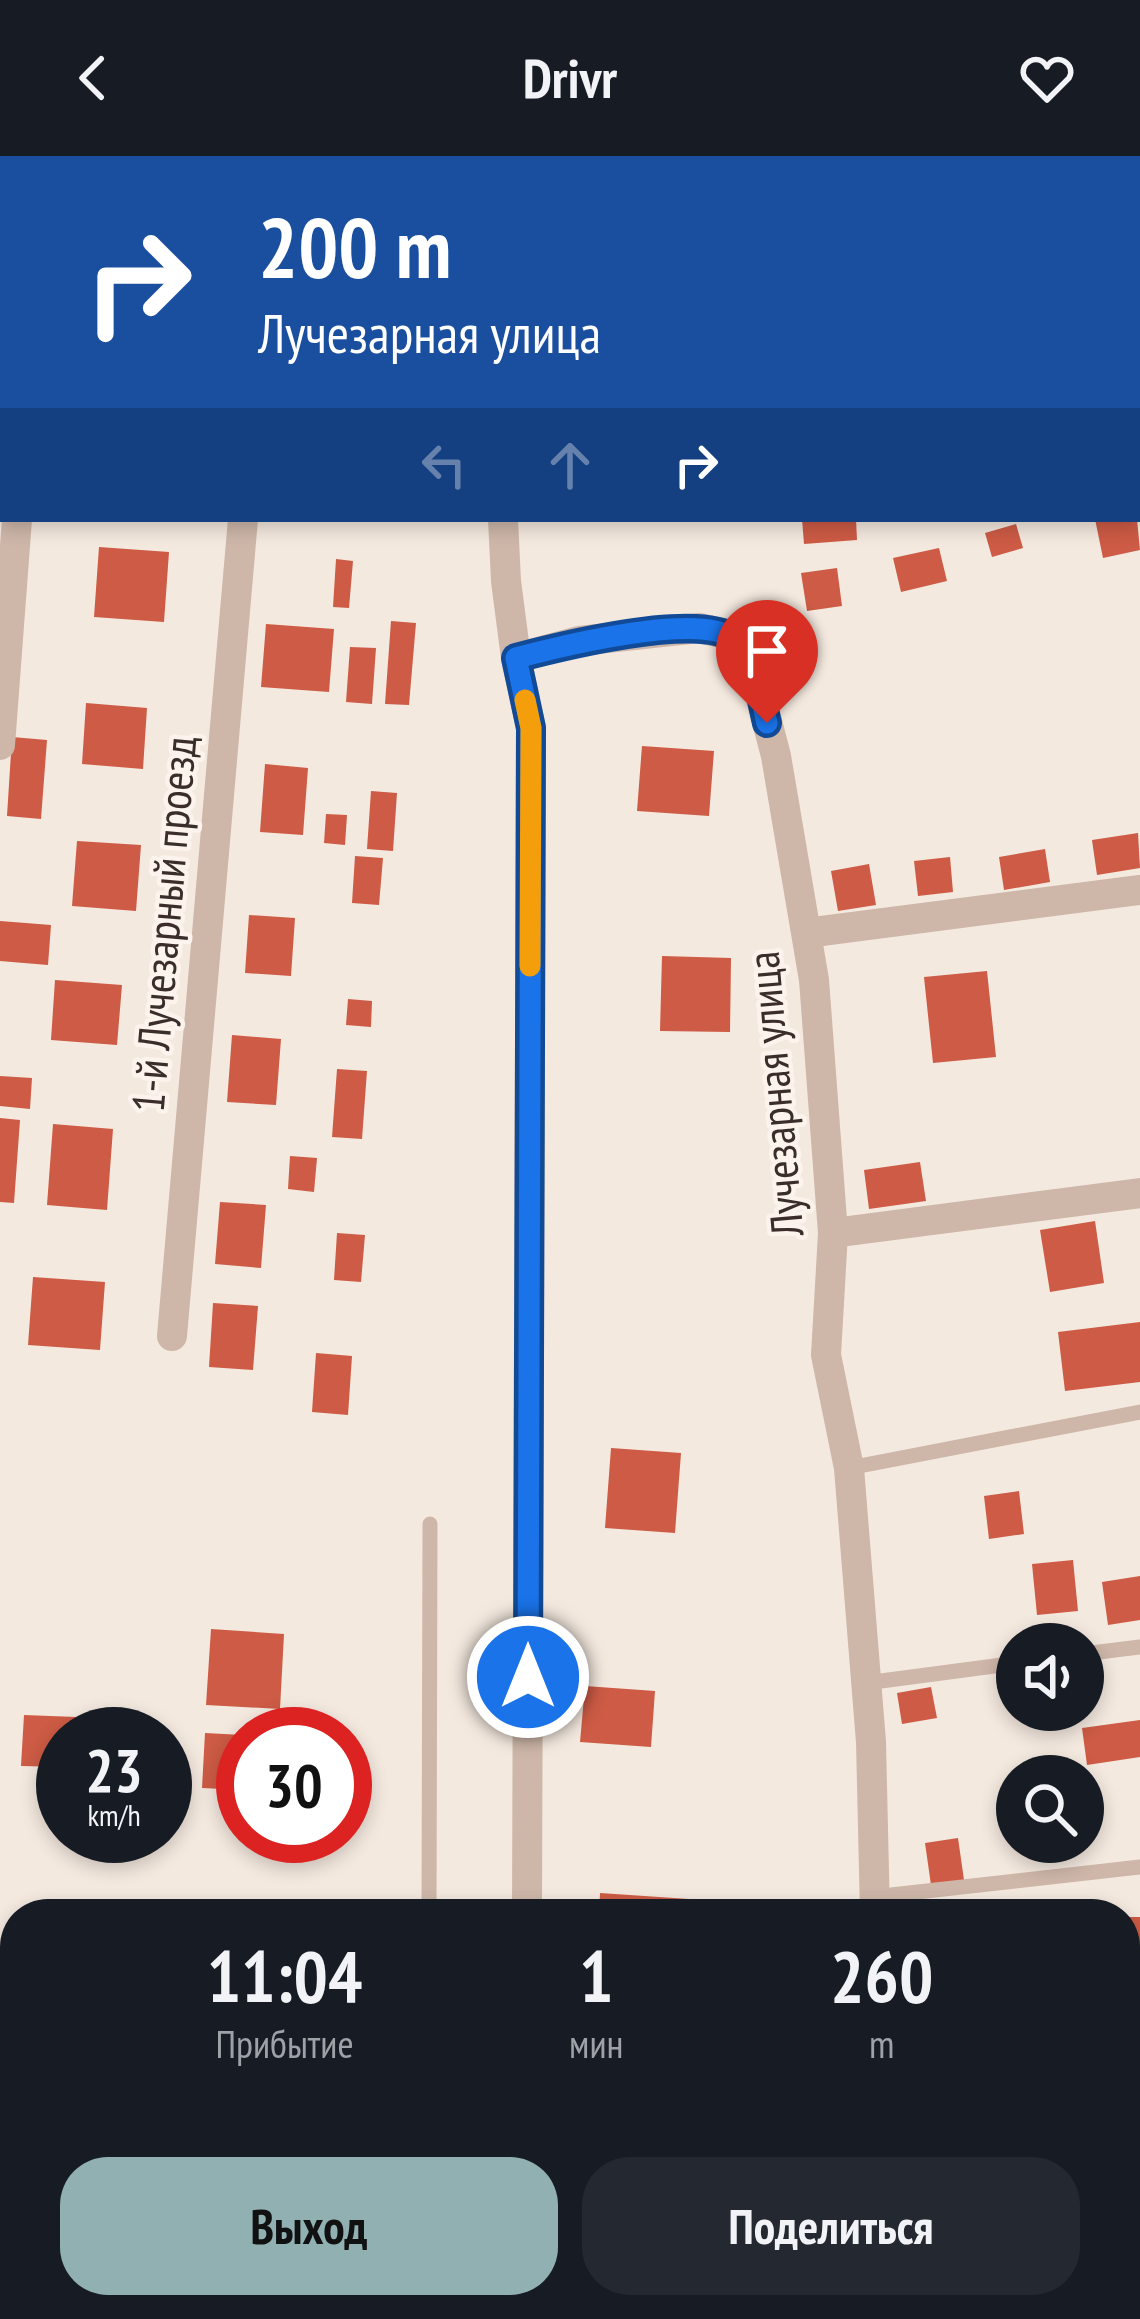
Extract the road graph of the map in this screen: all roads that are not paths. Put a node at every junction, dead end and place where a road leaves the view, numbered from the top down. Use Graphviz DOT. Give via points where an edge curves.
graph roads {
  1 [pos="17,522"];
  2 [pos="243,522"];
  3 [pos="503,522"];
  4 [pos="516,658"];
  5 [pos="0,745"];
  6 [pos="1140,890"];
  7 [pos="806,933"];
  8 [pos="1140,1193"];
  9 [pos="833,1234"];
  10 [pos="172,1336"];
  11 [pos="1140,1412"];
  12 [pos="850,1468"];
  13 [pos="430,1524"];
  14 [pos="1140,1647"];
  15 [pos="1104,1651"];
  16 [pos="996,1666"];
  17 [pos="866,1683"];
  18 [pos="1140,1867"];
  19 [pos="429,1899"];
  20 [pos="527,1899"];
  21 [pos="874,1899"];
  22 [pos="922,1899"];
  1 -- 5 [label="street"];
  2 -- 10 [label="street, 1-й Лучезарный проезд"];
  3 -- 4 [label="street"];
  4 -- 7 [label="street, Лучезарная улица" via="643,633 699,628 730,635 750,656 776,756"];
  4 -- 20 [label="street" via="531,728"];
  6 -- 7 [label="street"];
  7 -- 9 [label="street, Лучезарная улица"];
  8 -- 9 [label="street"];
  9 -- 12 [label="street, Лучезарная улица" via="826,1355"];
  11 -- 12 [label="lane"];
  12 -- 17 [label="street, Лучезарная улица"];
  13 -- 19 [label="lane"];
  14 -- 15 [label="lane"];
  16 -- 17 [label="lane"];
  17 -- 21 [label="street, Лучезарная улица"];
  18 -- 22 [label="lane"];
}
